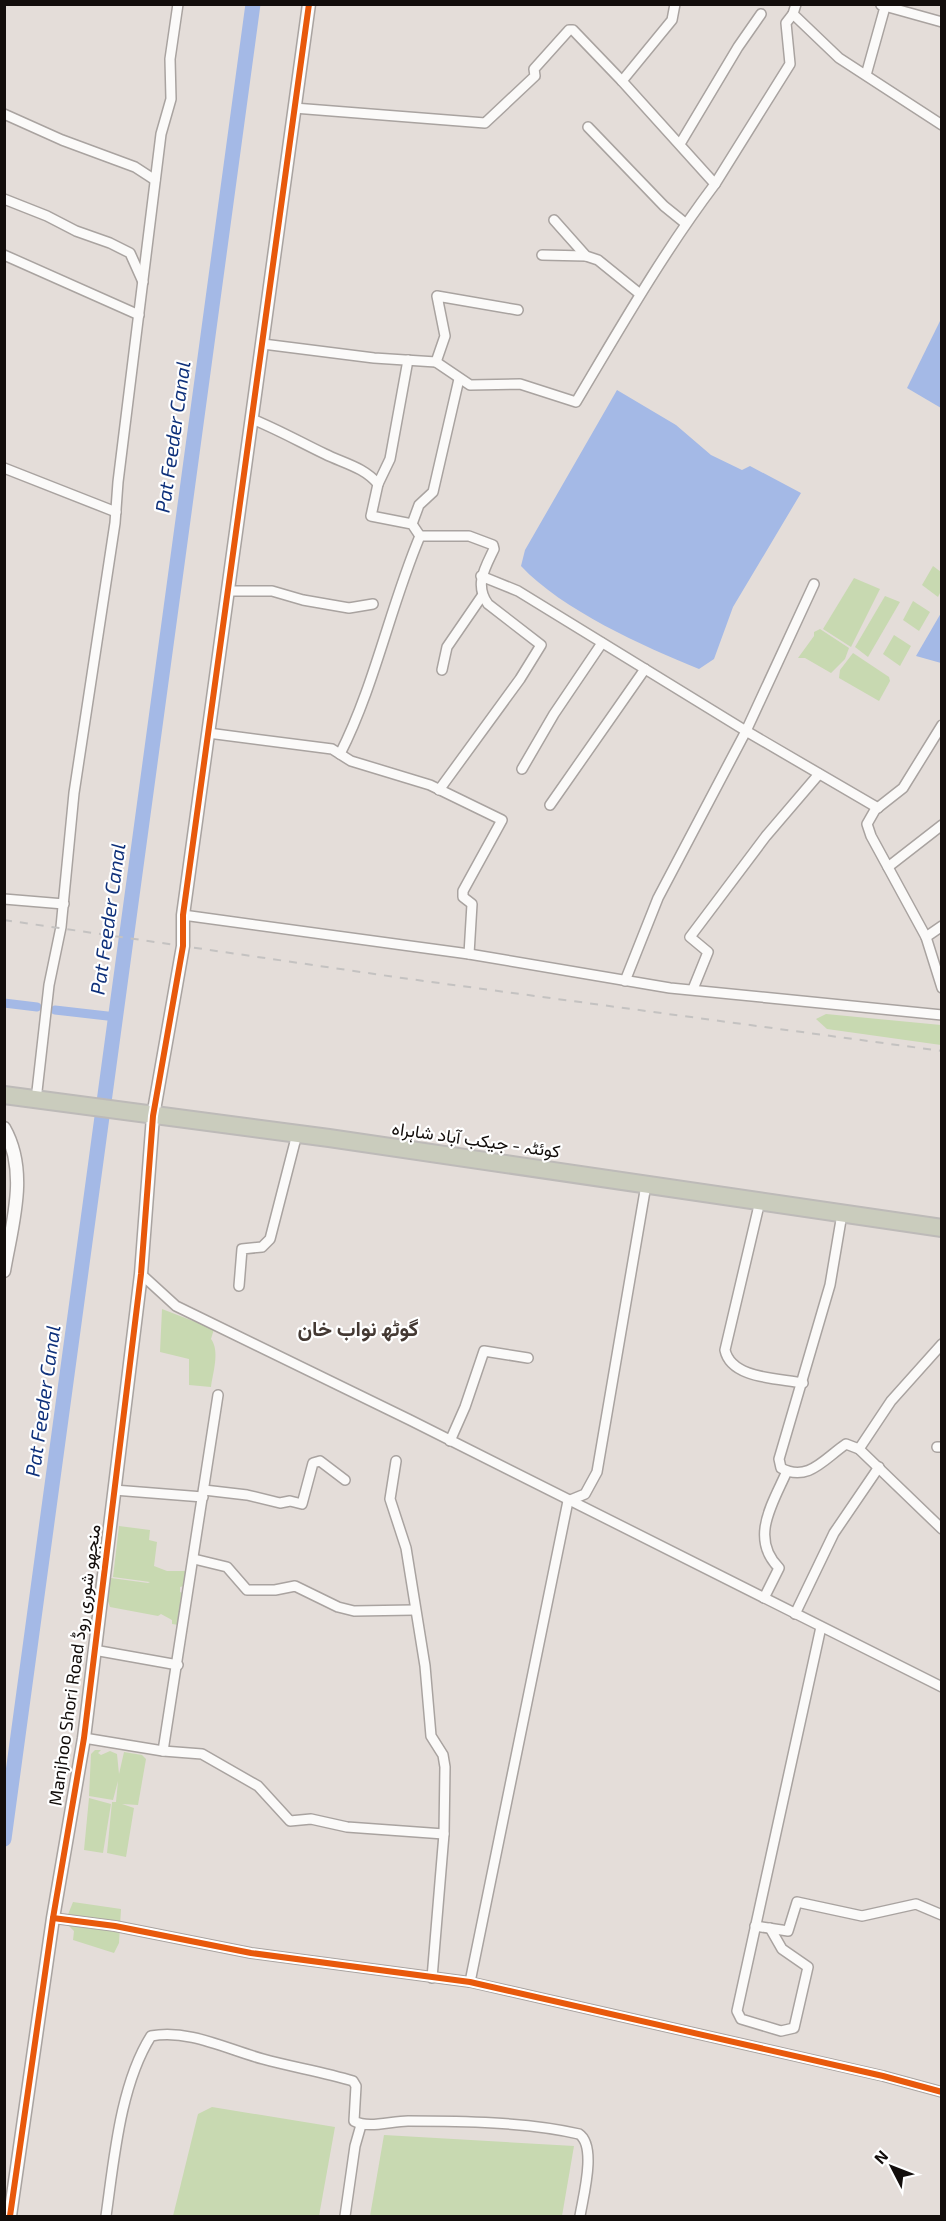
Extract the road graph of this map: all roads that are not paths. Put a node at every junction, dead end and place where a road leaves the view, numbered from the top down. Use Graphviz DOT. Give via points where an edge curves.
graph roads {
  1 [pos="178,4"];
  2 [pos="309,4"];
  3 [pos="675,4"];
  4 [pos="882,6"];
  5 [pos="795,9"];
  6 [pos="761,14"];
  7 [pos="942,22"];
  8 [pos="866,75"];
  9 [pos="622,81"];
  10 [pos="294,108"];
  11 [pos="4,114"];
  12 [pos="942,125"];
  13 [pos="588,127"];
  14 [pos="680,144"];
  15 [pos="155,180"];
  16 [pos="715,184"];
  17 [pos="4,199"];
  18 [pos="554,220"];
  19 [pos="685,223"];
  20 [pos="4,255"];
  21 [pos="542,255"];
  22 [pos="586,256"];
  23 [pos="143,282"];
  24 [pos="640,294"];
  25 [pos="518,310"];
  26 [pos="139,315"];
  27 [pos="262,344"];
  28 [pos="408,360"];
  29 [pos="436,362"];
  30 [pos="459,379"];
  31 [pos="252,419"];
  32 [pos="4,468"];
  33 [pos="378,484"];
  34 [pos="116,512"];
  35 [pos="412,524"];
  36 [pos="420,536"];
  37 [pos="481,576"];
  38 [pos="814,584"];
  39 [pos="228,591"];
  40 [pos="482,596"];
  41 [pos="373,604"];
  42 [pos="602,643"];
  43 [pos="645,669"];
  44 [pos="442,670"];
  45 [pos="942,725"];
  46 [pos="746,730"];
  47 [pos="208,733"];
  48 [pos="340,754"];
  49 [pos="522,769"];
  50 [pos="819,774"];
  51 [pos="439,790"];
  52 [pos="550,805"];
  53 [pos="878,808"];
  54 [pos="942,825"];
  55 [pos="888,867"];
  56 [pos="4,899"];
  57 [pos="64,904"];
  58 [pos="183,915"];
  59 [pos="942,926"];
  60 [pos="926,936"];
  61 [pos="469,954"];
  62 [pos="625,981"];
  63 [pos="942,988"];
  64 [pos="693,989"];
  65 [pos="941,1014"];
  66 [pos="4,1095"];
  67 [pos="36,1100"];
  68 [pos="153,1116"];
  69 [pos="4,1128"];
  70 [pos="297,1134"];
  71 [pos="646,1185"];
  72 [pos="759,1202"];
  73 [pos="842,1214"];
  74 [pos="942,1228"];
  75 [pos="4,1271"];
  76 [pos="141,1274"];
  77 [pos="239,1286"];
  78 [pos="942,1344"];
  79 [pos="528,1358"];
  80 [pos="803,1383"];
  81 [pos="218,1395"];
  82 [pos="450,1441"];
  83 [pos="859,1449"];
  84 [pos="396,1461"];
  85 [pos="879,1467"];
  86 [pos="787,1471"];
  87 [pos="345,1480"];
  88 [pos="114,1490"];
  89 [pos="203,1494"];
  90 [pos="568,1502"];
  91 [pos="942,1529"];
  92 [pos="194,1559"];
  93 [pos="764,1598"];
  94 [pos="414,1610"];
  95 [pos="795,1614"];
  96 [pos="821,1627"];
  97 [pos="94,1650"];
  98 [pos="178,1665"];
  99 [pos="942,1687"];
  100 [pos="84,1738"];
  101 [pos="163,1751"];
  102 [pos="444,1834"];
  103 [pos="942,1915"];
  104 [pos="53,1918"];
  105 [pos="755,1926"];
  106 [pos="770,1928"];
  107 [pos="432,1978"];
  108 [pos="470,1982"];
  109 [pos="942,2092"];
  110 [pos="361,2125"];
  111 [pos="10,2217"];
  112 [pos="106,2217"];
  113 [pos="345,2217"];
  114 [pos="580,2217"];
  1 -- 15 [label="street" via="170,59 171,99 161,134"];
  2 -- 10 [label="street, Manjhoo Shori Road منجھو شوری روڈ"];
  3 -- 9 [label="street" via="672,20"];
  4 -- 7 [label="street"];
  4 -- 8 [label="street"];
  5 -- 8 [label="street" via="839,58"];
  5 -- 16 [label="street" via="786,23 790,64"];
  6 -- 14 [label="street"];
  8 -- 12 [label="street"];
  9 -- 10 [label="street" via="569,30 534,69 535,76 485,123"];
  9 -- 14 [label="street"];
  10 -- 27 [label="street, Manjhoo Shori Road منجھو شوری روڈ"];
  11 -- 15 [label="street" via="135,167"];
  13 -- 19 [label="street"];
  14 -- 16 [label="street"];
  15 -- 23 [label="street"];
  16 -- 19 [label="street"];
  17 -- 23 [label="street" via="130,253"];
  18 -- 22 [label="street"];
  19 -- 24 [label="street"];
  20 -- 26 [label="street"];
  21 -- 22 [label="street"];
  22 -- 24 [label="street" via="598,260"];
  23 -- 26 [label="street"];
  24 -- 30 [label="street" via="576,402 520,384 470,385"];
  25 -- 29 [label="street" via="436,296 444,336"];
  26 -- 34 [label="street"];
  27 -- 28 [label="street"];
  27 -- 31 [label="street, Manjhoo Shori Road منجھو شوری روڈ"];
  28 -- 29 [label="street"];
  28 -- 33 [label="street" via="390,459"];
  29 -- 30 [label="street"];
  30 -- 35 [label="street" via="433,492 419,505"];
  31 -- 33 [label="street" via="349,463"];
  31 -- 39 [label="street, Manjhoo Shori Road منجھو شوری روڈ"];
  32 -- 34 [label="street"];
  33 -- 35 [label="street" via="371,516"];
  34 -- 57 [label="street" via="74,793"];
  35 -- 36 [label="street"];
  36 -- 37 [label="street" via="469,536 492,545 494,549"];
  36 -- 48 [label="street"];
  37 -- 40 [label="street"];
  37 -- 42 [label="street" via="518,591"];
  38 -- 46 [label="street"];
  39 -- 41 [label="street" via="272,591 350,608"];
  39 -- 47 [label="street, Manjhoo Shori Road منجھو شوری روڈ"];
  40 -- 44 [label="street" via="447,647"];
  40 -- 51 [label="street" via="541,645"];
  42 -- 43 [label="street"];
  42 -- 49 [label="street"];
  43 -- 46 [label="street"];
  43 -- 52 [label="street"];
  45 -- 53 [label="street" via="903,788"];
  46 -- 50 [label="street"];
  46 -- 62 [label="street" via="658,898"];
  47 -- 48 [label="street" via="332,749"];
  47 -- 58 [label="street, Manjhoo Shori Road منجھو شوری روڈ"];
  48 -- 51 [label="street"];
  50 -- 53 [label="street"];
  50 -- 64 [label="street" via="766,836 690,937 708,952"];
  51 -- 61 [label="street" via="502,820 463,891 463,897 472,904"];
  53 -- 55 [label="street" via="867,824"];
  54 -- 55 [label="street"];
  55 -- 60 [label="street"];
  56 -- 57 [label="street"];
  57 -- 67 [label="street" via="49,985"];
  58 -- 61 [label="street"];
  58 -- 68 [label="street, Manjhoo Shori Road منجھو شوری روڈ" via="183,946"];
  59 -- 60 [label="street"];
  60 -- 63 [label="street"];
  61 -- 62 [label="street"];
  62 -- 64 [label="street"];
  64 -- 65 [label="street"];
  66 -- 67 [label="highway, کوئٹہ - جیکب آباد شاہراہ"];
  67 -- 68 [label="highway, کوئٹہ - جیکب آباد شاہراہ"];
  68 -- 70 [label="highway, کوئٹہ - جیکب آباد شاہراہ"];
  68 -- 76 [label="street, Manjhoo Shori Road منجھو شوری روڈ"];
  69 -- 75 [label="street" via="18,1166"];
  70 -- 71 [label="highway, کوئٹہ - جیکب آباد شاہراہ"];
  70 -- 77 [label="street" via="270,1239 262,1247 242,1249"];
  71 -- 72 [label="highway, کوئٹہ - جیکب آباد شاہراہ"];
  71 -- 90 [label="street" via="597,1472 585,1494"];
  72 -- 73 [label="highway, کوئٹہ - جیکب آباد شاہراہ"];
  72 -- 80 [label="street" via="726,1357 736,1369"];
  73 -- 74 [label="highway, کوئٹہ - جیکب آباد شاہراہ"];
  73 -- 80 [label="street" via="830,1285"];
  76 -- 82 [label="street" via="176,1306"];
  76 -- 88 [label="street, Manjhoo Shori Road منجھو شوری روڈ"];
  78 -- 83 [label="street" via="891,1401"];
  79 -- 82 [label="street" via="484,1351"];
  80 -- 86 [label="street" via="779,1459 781,1468"];
  81 -- 89 [label="street"];
  82 -- 90 [label="street"];
  83 -- 85 [label="street"];
  83 -- 86 [label="street" via="846,1444 816,1470"];
  84 -- 94 [label="street" via="390,1499 406,1548"];
  85 -- 91 [label="street"];
  85 -- 95 [label="street" via="834,1533"];
  86 -- 93 [label="street" via="767,1515 763,1535 768,1557 779,1568"];
  87 -- 89 [label="street" via="320,1461 313,1463 302,1504 247,1495"];
  88 -- 89 [label="street"];
  88 -- 97 [label="street, Manjhoo Shori Road منجھو شوری روڈ"];
  89 -- 92 [label="street"];
  90 -- 93 [label="street"];
  90 -- 108 [label="street"];
  92 -- 94 [label="street" via="227,1567 247,1590 295,1586 354,1611"];
  92 -- 98 [label="street"];
  93 -- 95 [label="street"];
  94 -- 102 [label="street" via="425,1665 431,1736 443,1755 445,1767"];
  95 -- 96 [label="street"];
  96 -- 99 [label="street"];
  96 -- 105 [label="street"];
  97 -- 98 [label="street"];
  97 -- 100 [label="street, Manjhoo Shori Road منجھو شوری روڈ"];
  98 -- 101 [label="street"];
  100 -- 101 [label="street"];
  100 -- 104 [label="street, Manjhoo Shori Road منجھو شوری روڈ"];
  101 -- 102 [label="street" via="202,1754 258,1786 290,1821 311,1819 347,1827"];
  102 -- 107 [label="street"];
  103 -- 106 [label="street" via="916,1904 862,1916 797,1902 788,1931"];
  104 -- 107 [label="street" via="251,1953"];
  104 -- 111 [label="street, Manjhoo Shori Road منجھو شوری روڈ"];
  105 -- 106 [label="street"];
  105 -- 106 [label="street" via="737,2015 786,2031 794,2028 808,1967 782,1949"];
  107 -- 108 [label="street"];
  108 -- 109 [label="street"];
  110 -- 112 [label="street" via="354,2121 356,2086 352,2081 192,2037 166,2033 151,2036 138,2057 118,2136"];
  110 -- 113 [label="street"];
  110 -- 114 [label="street" via="382,2121 465,2123 579,2134 587,2144 588,2159"];
}
